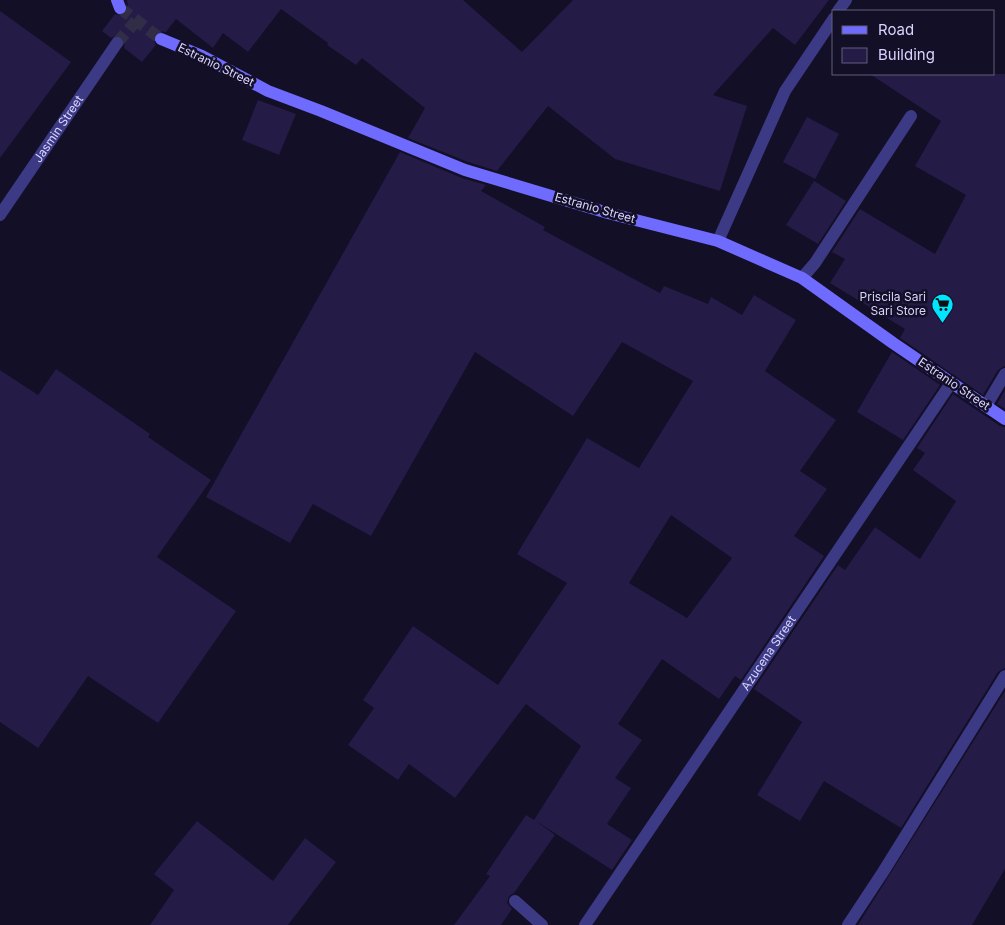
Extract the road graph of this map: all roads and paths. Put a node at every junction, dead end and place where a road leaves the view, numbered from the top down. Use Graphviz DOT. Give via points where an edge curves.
graph roads {
  1 [pos="832,21"];
  2 [pos="161,39"];
  3 [pos="117,43"];
  4 [pos="911,116"];
  5 [pos="0,215"];
  6 [pos="718,241"];
  7 [pos="802,278"];
  8 [pos="1005,374"];
  9 [pos="951,383"];
  10 [pos="986,406"];
  11 [pos="1005,419"];
  12 [pos="1005,676"];
  13 [pos="515,901"];
  14 [pos="542,925"];
  15 [pos="586,925"];
  16 [pos="848,925"];
  1 -- 6 [label="street" via="785,91"];
  2 -- 6 [label="street, Estranio Street" via="202,56 268,91 465,170 608,213"];
  3 -- 5 [label="street, Jasmin Street"];
  4 -- 7 [label="street"];
  6 -- 7 [label="street, Estranio Street"];
  7 -- 9 [label="street, Estranio Street"];
  8 -- 10 [label="street"];
  9 -- 10 [label="street, Estranio Street"];
  9 -- 15 [label="street, Azucena Street"];
  10 -- 11 [label="street, Estranio Street"];
  12 -- 16 [label="street"];
  13 -- 14 [label="street"];
}
